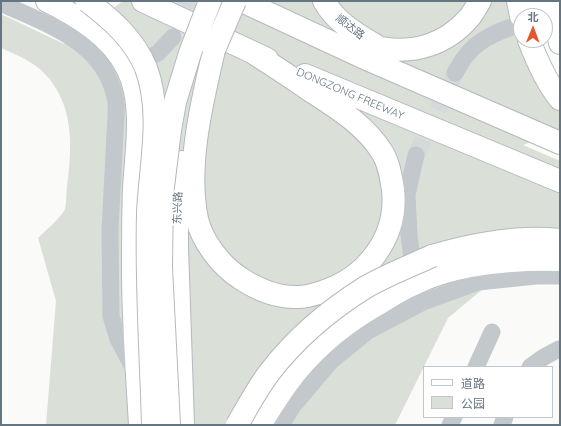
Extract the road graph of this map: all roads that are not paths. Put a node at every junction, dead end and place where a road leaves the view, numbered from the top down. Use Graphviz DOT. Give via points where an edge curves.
graph roads {
  1 [pos="47,1"];
  2 [pos="86,1"];
  3 [pos="143,1"];
  4 [pos="210,1"];
  5 [pos="235,1"];
  6 [pos="242,1"];
  7 [pos="324,1"];
  8 [pos="480,1"];
  9 [pos="535,1"];
  10 [pos="1,4"];
  11 [pos="543,8"];
  12 [pos="278,18"];
  13 [pos="513,26"];
  14 [pos="553,26"];
  15 [pos="173,37"];
  16 [pos="560,43"];
  17 [pos="381,48"];
  18 [pos="532,48"];
  19 [pos="543,48"];
  20 [pos="214,50"];
  21 [pos="255,54"];
  22 [pos="128,68"];
  23 [pos="455,74"];
  24 [pos="560,91"];
  25 [pos="560,99"];
  26 [pos="560,142"];
  27 [pos="416,155"];
  28 [pos="560,181"];
  29 [pos="560,240"];
  30 [pos="560,260"];
  31 [pos="560,276"];
  32 [pos="415,283"];
  33 [pos="492,332"];
  34 [pos="559,349"];
  35 [pos="476,366"];
  36 [pos="531,366"];
  37 [pos="137,374"];
  38 [pos="140,425"];
  39 [pos="153,425"];
  40 [pos="169,425"];
  41 [pos="183,425"];
  42 [pos="237,425"];
  43 [pos="260,425"];
  44 [pos="281,425"];
  1 -- 22 [label="main road" via="69,12 97,32"];
  2 -- 39 [label="main road, bridge" via="107,16 128,38 136,49 151,86 154,122 148,212 147,291"];
  3 -- 21 [label="main road, DONGZONG FREEWAY"];
  4 -- 40 [label="main road, 东兴路, bridge" via="175,102 162,195 162,266"];
  5 -- 20 [label="main road, 东兴路, bridge"];
  6 -- 12 [label="main road"];
  7 -- 17 [label="main road, 顺达路" via="339,20"];
  8 -- 17 [label="main road" via="469,18 451,35 431,45 400,50"];
  9 -- 11 [label="main road"];
  10 -- 37 [label="street" via="74,38 96,58 111,83 116,98 110,230 111,316 118,339"];
  12 -- 17 [label="main road"];
  12 -- 26 [label="main road"];
  13 -- 23 [label="street" via="478,43 465,56"];
  14 -- 16 [label="main road"];
  15 -- 22 [label="street" via="158,53"];
  18 -- 25 [label="main road" via="547,81"];
  19 -- 24 [label="main road"];
  20 -- 21 [label="main road" via="204,93 194,159 193,177 198,221 209,247 236,276 266,292 301,298 334,288 349,280 376,255 383,243 392,214 392,182 383,153 359,124"];
  20 -- 41 [label="main road, 东兴路" via="186,138 179,187 177,247"];
  21 -- 28 [label="main road, DONGZONG FREEWAY"];
  22 -- 37 [label="main road" via="134,87 138,117 133,271"];
  27 -- 32 [label="street" via="407,195"];
  29 -- 42 [label="main road, bridge" via="517,239 473,246 432,256 367,286 340,304 301,337 269,373"];
  30 -- 32 [label="main road" via="514,260 479,265"];
  31 -- 44 [label="street" via="478,282 423,302 368,331 330,362 293,406"];
  32 -- 43 [label="main road" via="360,314 323,343 296,372"];
  33 -- 35 [label="street"];
  34 -- 36 [label="street"];
  37 -- 38 [label="main road"];
}
